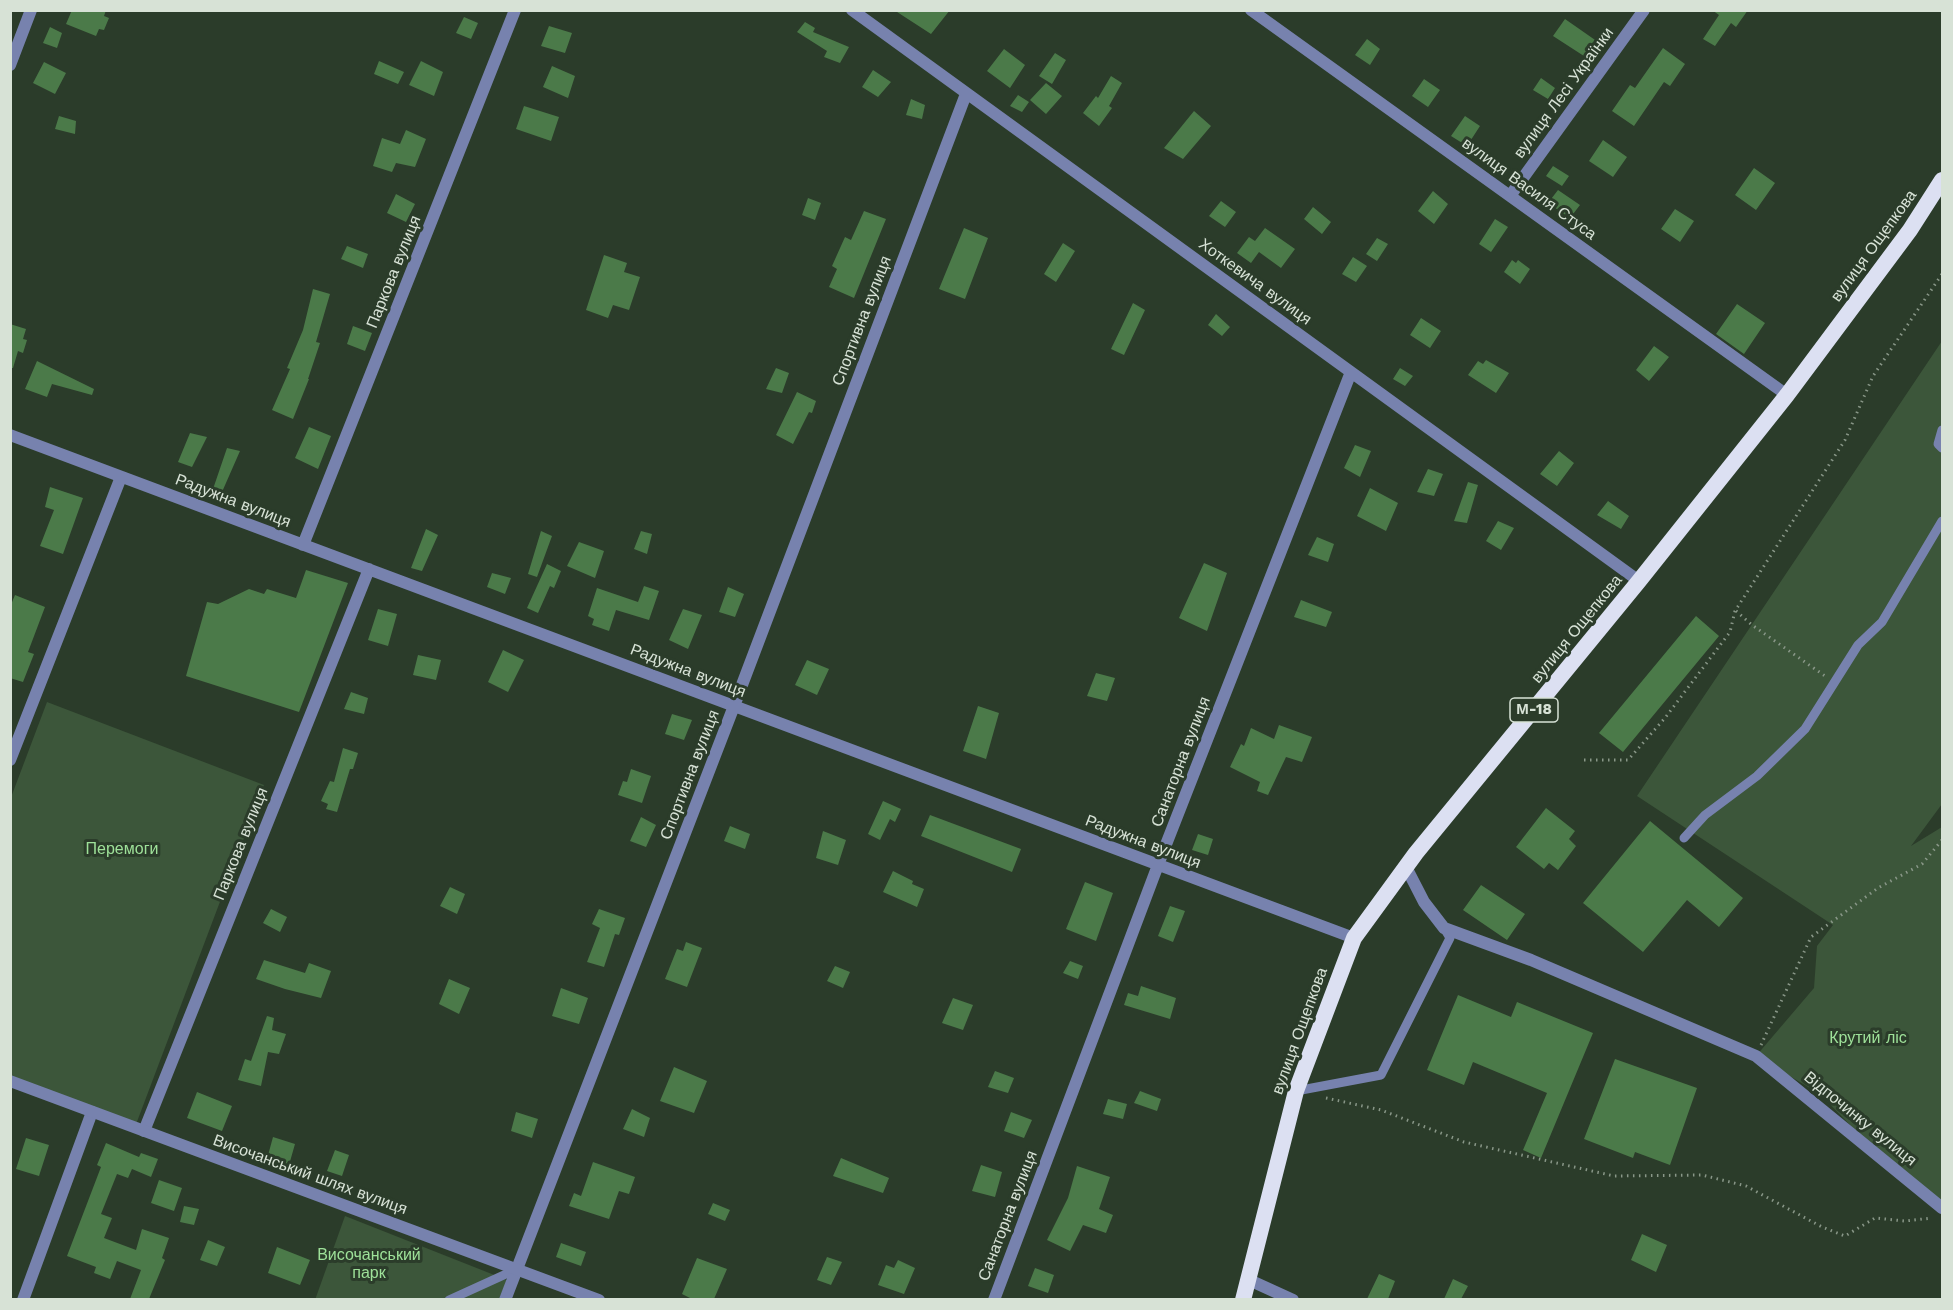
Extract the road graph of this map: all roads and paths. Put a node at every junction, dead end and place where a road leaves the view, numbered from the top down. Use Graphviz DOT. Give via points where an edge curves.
graph roads {
  1 [pos="31,10"];
  2 [pos="515,10"];
  3 [pos="852,10"];
  4 [pos="1251,10"];
  5 [pos="1644,10"];
  6 [pos="10,65"];
  7 [pos="966,94"];
  8 [pos="1942,180"];
  9 [pos="1510,196"];
  10 [pos="1942,274"];
  11 [pos="1351,372"];
  12 [pos="1787,395"];
  13 [pos="1942,430"];
  14 [pos="10,435"];
  15 [pos="1942,448"];
  16 [pos="121,477"];
  17 [pos="1942,521"];
  18 [pos="303,545"];
  19 [pos="369,570"];
  20 [pos="1639,581"];
  21 [pos="1735,611"];
  22 [pos="1834,682"];
  23 [pos="734,706"];
  24 [pos="10,760"];
  25 [pos="1584,760"];
  26 [pos="1684,838"];
  27 [pos="1942,840"];
  28 [pos="1158,865"];
  29 [pos="1406,867"];
  30 [pos="1444,928"];
  31 [pos="1354,938"];
  32 [pos="1756,1056"];
  33 [pos="10,1081"];
  34 [pos="1296,1091"];
  35 [pos="93,1112"];
  36 [pos="144,1131"];
  37 [pos="1942,1208"];
  38 [pos="1934,1218"];
  39 [pos="517,1269"];
  40 [pos="1247,1279"];
  41 [pos="23,1299"];
  42 [pos="449,1299"];
  43 [pos="505,1299"];
  44 [pos="599,1299"];
  45 [pos="994,1299"];
  46 [pos="1243,1299"];
  47 [pos="1293,1299"];
  1 -- 6 [label="street"];
  2 -- 18 [label="street, Паркова вулиця"];
  3 -- 7 [label="street, Хоткевича вулиця"];
  4 -- 9 [label="street, вулиця Василя Стуса"];
  5 -- 9 [label="street, вулиця Лесі Українки"];
  7 -- 11 [label="street, Хоткевича вулиця"];
  7 -- 23 [label="street, Спортивна вулиця"];
  8 -- 12 [label="highway, вулиця Ощепкова / М-18" via="1910,230"];
  9 -- 12 [label="street, вулиця Василя Стуса"];
  10 -- 21 [label="path" via="1873,376 1845,440"];
  11 -- 20 [label="street, Хоткевича вулиця"];
  11 -- 28 [label="street, Санаторна вулиця"];
  12 -- 20 [label="highway, вулиця Ощепкова / М-18"];
  13 -- 15 [label="lane" via="1938,444"];
  14 -- 16 [label="street, Радужна вулиця"];
  16 -- 18 [label="street, Радужна вулиця"];
  16 -- 24 [label="street"];
  17 -- 22 [label="lane" via="1882,622 1858,645"];
  18 -- 19 [label="street, Радужна вулиця"];
  19 -- 23 [label="street, Радужна вулиця"];
  19 -- 36 [label="street, Паркова вулиця"];
  20 -- 29 [label="highway, вулиця Ощепкова / М-18"];
  21 -- 22 [label="path"];
  21 -- 25 [label="path" via="1724,641 1628,759"];
  22 -- 26 [label="lane" via="1805,729 1757,776 1705,815"];
  23 -- 28 [label="street, Радужна вулиця"];
  23 -- 39 [label="street, Спортивна вулиця"];
  27 -- 32 [label="path" via="1922,864 1878,888 1811,938"];
  28 -- 31 [label="street, Радужна вулиця"];
  28 -- 45 [label="street, Санаторна вулиця"];
  29 -- 30 [label="street" via="1424,902"];
  29 -- 31 [label="highway, вулиця Ощепкова / М-18"];
  30 -- 32 [label="street, Відпочинку вулиця" via="1531,960"];
  30 -- 34 [label="lane" via="1450,938 1381,1075"];
  31 -- 34 [label="highway, вулиця Ощепкова / М-18"];
  32 -- 37 [label="street, Відпочинку вулиця"];
  33 -- 35 [label="street, Височанський шлях вулиця"];
  34 -- 38 [label="path" via="1381,1110 1464,1142 1614,1176 1702,1175 1746,1186 1845,1236 1875,1218"];
  34 -- 40 [label="highway, вулиця Ощепкова / М-18"];
  35 -- 36 [label="street, Височанський шлях вулиця"];
  35 -- 41 [label="street"];
  36 -- 39 [label="street, Височанський шлях вулиця"];
  39 -- 42 [label="lane"];
  39 -- 43 [label="street, Спортивна вулиця"];
  39 -- 44 [label="street, Височанський шлях вулиця"];
  40 -- 46 [label="highway, вулиця Ощепкова / М-18"];
  40 -- 47 [label="street"];
}
